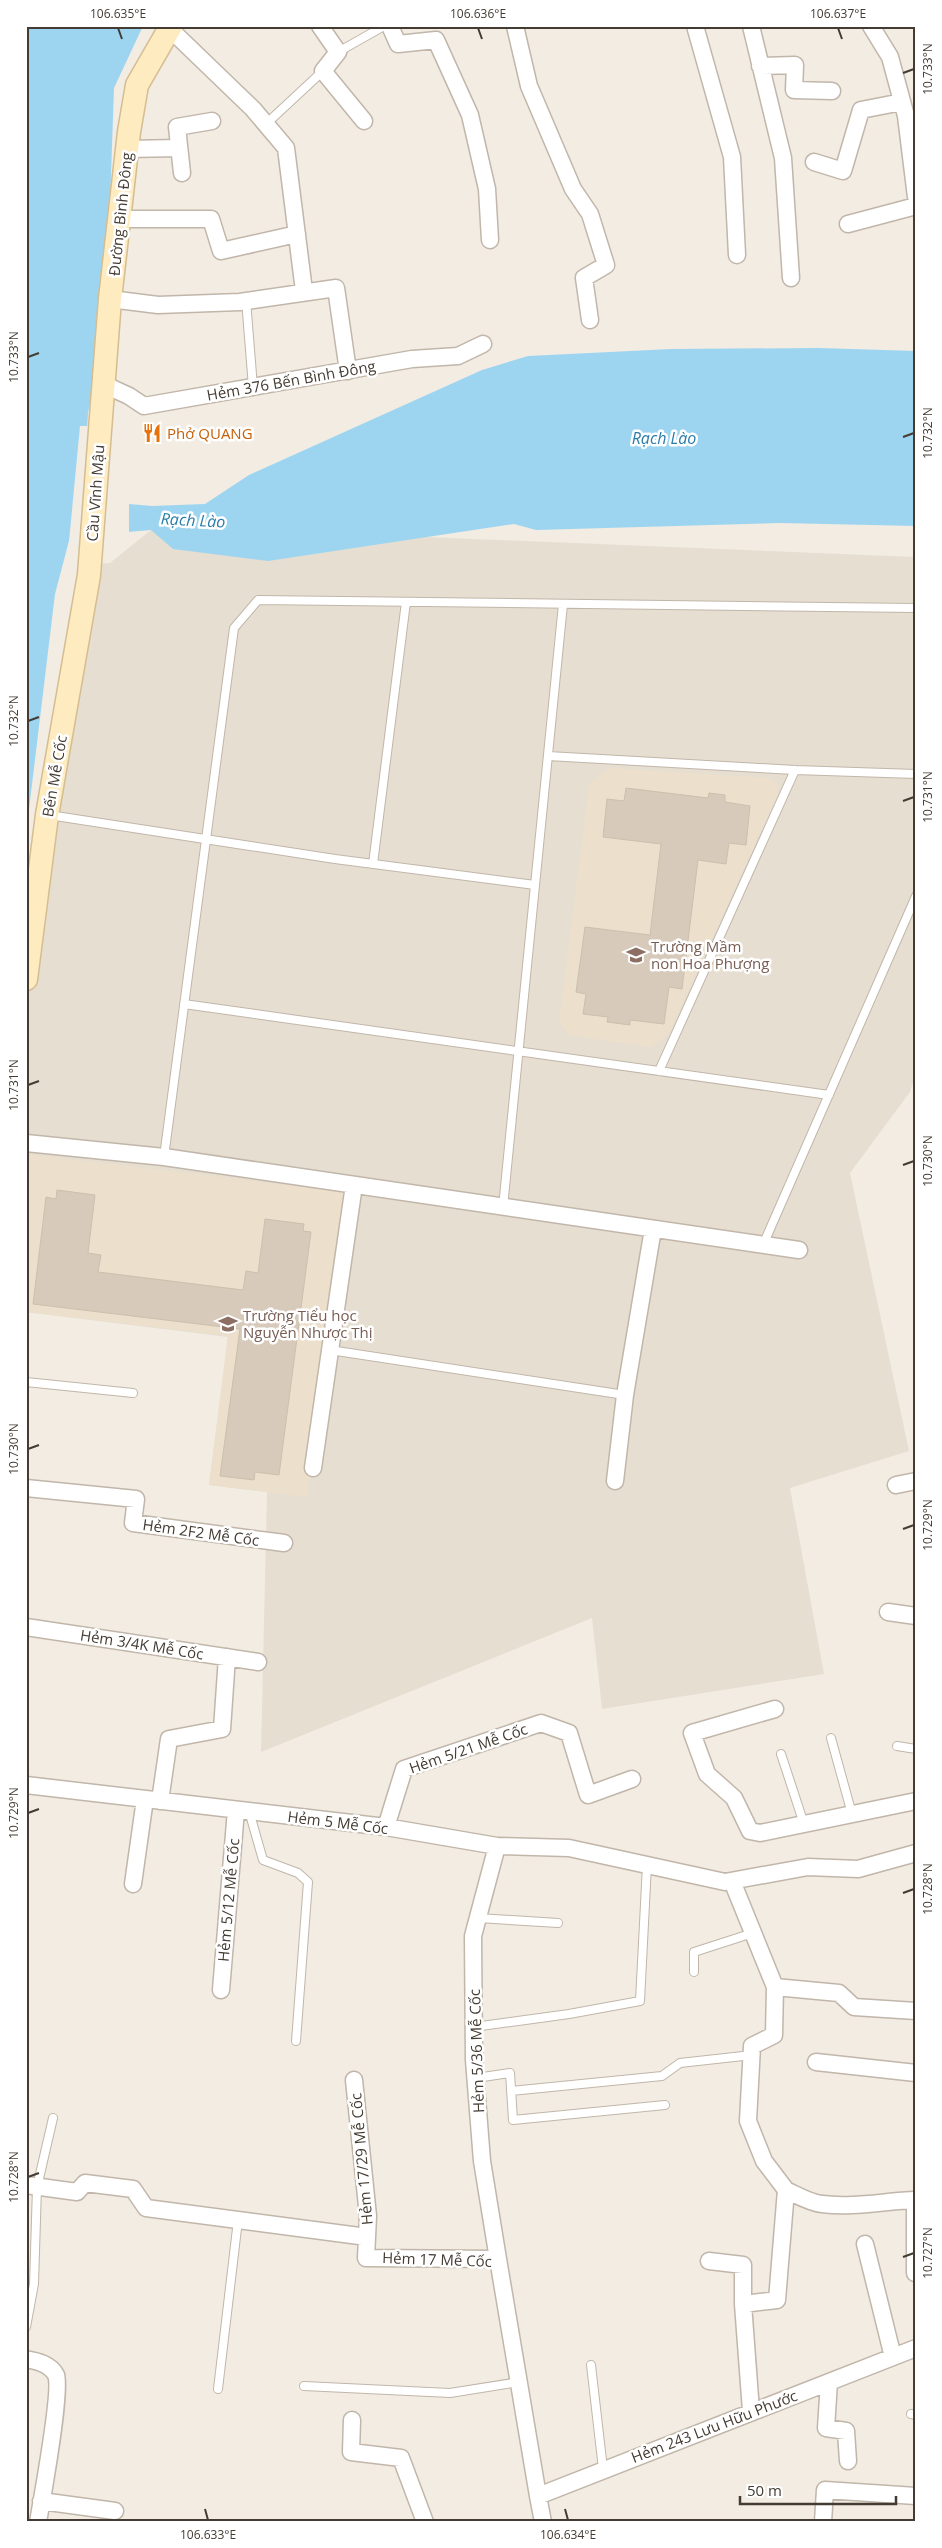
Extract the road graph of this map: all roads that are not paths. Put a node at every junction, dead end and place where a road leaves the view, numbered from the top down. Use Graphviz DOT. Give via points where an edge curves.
graph roads {
  1 [pos="320,26"];
  2 [pos="384,26"];
  3 [pos="390,26"];
  4 [pos="516,26"];
  5 [pos="695,26"];
  6 [pos="751,26"];
  7 [pos="871,26"];
  8 [pos="170,28"];
  9 [pos="338,52"];
  10 [pos="760,66"];
  11 [pos="323,71"];
  12 [pos="832,92"];
  13 [pos="902,102"];
  14 [pos="212,121"];
  15 [pos="364,121"];
  16 [pos="266,124"];
  17 [pos="912,134"];
  18 [pos="179,148"];
  19 [pos="126,149"];
  20 [pos="814,162"];
  21 [pos="182,173"];
  22 [pos="916,197"];
  23 [pos="916,206"];
  24 [pos="119,219"];
  25 [pos="848,224"];
  26 [pos="297,234"];
  27 [pos="490,240"];
  28 [pos="737,255"];
  29 [pos="791,278"];
  30 [pos="304,291"];
  31 [pos="110,299"];
  32 [pos="246,300"];
  33 [pos="590,320"];
  34 [pos="483,344"];
  35 [pos="348,371"];
  36 [pos="103,384"];
  37 [pos="253,387"];
  38 [pos="101,412"];
  39 [pos="89,575"];
  40 [pos="406,602"];
  41 [pos="563,604"];
  42 [pos="916,608"];
  43 [pos="548,756"];
  44 [pos="795,770"];
  45 [pos="916,774"];
  46 [pos="47,815"];
  47 [pos="206,839"];
  48 [pos="373,864"];
  49 [pos="535,885"];
  50 [pos="916,896"];
  51 [pos="26,979"];
  52 [pos="184,1004"];
  53 [pos="519,1051"];
  54 [pos="659,1071"];
  55 [pos="829,1095"];
  56 [pos="26,1142"];
  57 [pos="164,1157"];
  58 [pos="354,1185"];
  59 [pos="503,1207"];
  60 [pos="652,1229"];
  61 [pos="763,1245"];
  62 [pos="800,1250"];
  63 [pos="330,1350"];
  64 [pos="26,1382"];
  65 [pos="133,1393"];
  66 [pos="625,1395"];
  67 [pos="313,1468"];
  68 [pos="615,1481"];
  69 [pos="916,1481"];
  70 [pos="896,1485"];
  71 [pos="26,1488"];
  72 [pos="284,1543"];
  73 [pos="888,1612"];
  74 [pos="916,1616"];
  75 [pos="26,1627"];
  76 [pos="227,1657"];
  77 [pos="258,1662"];
  78 [pos="775,1709"];
  79 [pos="832,1738"];
  80 [pos="897,1746"];
  81 [pos="916,1749"];
  82 [pos="781,1754"];
  83 [pos="632,1779"];
  84 [pos="26,1785"];
  85 [pos="152,1800"];
  86 [pos="916,1801"];
  87 [pos="242,1810"];
  88 [pos="852,1814"];
  89 [pos="804,1824"];
  90 [pos="386,1827"];
  91 [pos="497,1846"];
  92 [pos="916,1853"];
  93 [pos="647,1865"];
  94 [pos="732,1881"];
  95 [pos="133,1884"];
  96 [pos="478,1918"];
  97 [pos="558,1923"];
  98 [pos="753,1933"];
  99 [pos="694,1972"];
  100 [pos="775,1987"];
  101 [pos="221,1990"];
  102 [pos="916,2012"];
  103 [pos="474,2027"];
  104 [pos="296,2041"];
  105 [pos="752,2055"];
  106 [pos="816,2062"];
  107 [pos="916,2073"];
  108 [pos="476,2078"];
  109 [pos="354,2080"];
  110 [pos="511,2091"];
  111 [pos="665,2105"];
  112 [pos="53,2118"];
  113 [pos="31,2186"];
  114 [pos="786,2190"];
  115 [pos="915,2200"];
  116 [pos="238,2220"];
  117 [pos="367,2237"];
  118 [pos="26,2238"];
  119 [pos="35,2240"];
  120 [pos="866,2244"];
  121 [pos="498,2259"];
  122 [pos="709,2261"];
  123 [pos="915,2273"];
  124 [pos="30,2283"];
  125 [pos="743,2304"];
  126 [pos="26,2327"];
  127 [pos="916,2348"];
  128 [pos="893,2357"];
  129 [pos="26,2359"];
  130 [pos="591,2365"];
  131 [pos="519,2382"];
  132 [pos="829,2382"];
  133 [pos="304,2386"];
  134 [pos="218,2389"];
  135 [pos="751,2411"];
  136 [pos="352,2420"];
  137 [pos="848,2461"];
  138 [pos="603,2469"];
  139 [pos="538,2496"];
  140 [pos="916,2496"];
  141 [pos="41,2500"];
  142 [pos="116,2511"];
  143 [pos="38,2522"];
  144 [pos="425,2522"];
  145 [pos="542,2522"];
  146 [pos="823,2522"];
  1 -- 9 [label="street"];
  2 -- 9 [label="lane"];
  3 -- 27 [label="street" via="398,44 436,40 470,115 487,189"];
  4 -- 33 [label="street" via="529,86 572,189 590,214 606,265 584,278"];
  5 -- 28 [label="street" via="732,157"];
  6 -- 10 [label="street"];
  7 -- 13 [label="street" via="890,57"];
  8 -- 16 [label="street"];
  8 -- 19 [label="street, Đường Bình Đông" via="137,85"];
  9 -- 11 [label="street"];
  10 -- 12 [label="street" via="795,65 794,90"];
  10 -- 29 [label="street" via="783,158"];
  11 -- 15 [label="street"];
  11 -- 16 [label="lane"];
  13 -- 17 [label="street"];
  13 -- 20 [label="street" via="861,110 843,171"];
  14 -- 18 [label="street" via="177,127"];
  16 -- 26 [label="street" via="286,148"];
  17 -- 22 [label="street"];
  18 -- 19 [label="street"];
  18 -- 21 [label="street"];
  19 -- 24 [label="street, Đường Bình Đông"];
  23 -- 25 [label="street"];
  24 -- 26 [label="street" via="211,219 221,251"];
  24 -- 31 [label="street, Đường Bình Đông"];
  26 -- 30 [label="street"];
  30 -- 32 [label="street"];
  30 -- 35 [label="street" via="336,288"];
  31 -- 32 [label="street" via="158,305"];
  31 -- 36 [label="street, Đường Bình Đông"];
  32 -- 37 [label="lane"];
  34 -- 35 [label="street, Hẻm 376 Bến Bình Đông" via="458,356 412,359"];
  35 -- 37 [label="street, Hẻm 376 Bến Bình Đông"];
  36 -- 37 [label="street, Hẻm 376 Bến Bình Đông" via="144,406"];
  36 -- 38 [label="street, Đường Bình Đông"];
  38 -- 39 [label="street, Cầu Vĩnh Mậu"];
  39 -- 46 [label="street, Bến Mễ Cốc"];
  40 -- 41 [label="lane"];
  40 -- 47 [label="lane" via="258,600 234,628"];
  40 -- 48 [label="lane"];
  41 -- 42 [label="lane"];
  41 -- 43 [label="lane"];
  43 -- 44 [label="lane"];
  43 -- 49 [label="lane"];
  44 -- 45 [label="lane"];
  44 -- 54 [label="lane"];
  46 -- 47 [label="lane"];
  46 -- 51 [label="street, Bến Mễ Cốc"];
  47 -- 48 [label="lane"];
  47 -- 52 [label="lane"];
  48 -- 49 [label="lane"];
  49 -- 53 [label="lane"];
  50 -- 55 [label="lane"];
  52 -- 53 [label="lane"];
  52 -- 57 [label="lane"];
  53 -- 54 [label="lane"];
  53 -- 59 [label="lane"];
  54 -- 55 [label="lane"];
  55 -- 61 [label="lane"];
  56 -- 57 [label="street"];
  57 -- 58 [label="street"];
  58 -- 59 [label="street"];
  58 -- 63 [label="street"];
  59 -- 60 [label="street"];
  60 -- 61 [label="street"];
  60 -- 66 [label="street"];
  61 -- 62 [label="street"];
  63 -- 66 [label="lane"];
  63 -- 67 [label="street"];
  64 -- 65 [label="lane"];
  66 -- 68 [label="street"];
  69 -- 70 [label="street"];
  71 -- 72 [label="street, Hẻm 2F2 Mễ Cốc" via="136,1499 133,1523"];
  73 -- 74 [label="street"];
  75 -- 76 [label="street, Hẻm 3/4K Mễ Cốc"];
  76 -- 77 [label="street, Hẻm 3/4K Mễ Cốc"];
  76 -- 85 [label="street" via="222,1729 169,1739"];
  78 -- 89 [label="street" via="692,1733 707,1774 734,1798 750,1831 760,1833"];
  79 -- 88 [label="lane"];
  80 -- 81 [label="lane"];
  82 -- 89 [label="lane"];
  83 -- 90 [label="street, Hẻm 5/21 Mễ Cốc" via="588,1795 569,1733 541,1723 404,1769"];
  84 -- 85 [label="street, Hẻm 5 Mễ Cốc"];
  85 -- 87 [label="street, Hẻm 5 Mễ Cốc"];
  85 -- 95 [label="street"];
  86 -- 88 [label="street"];
  87 -- 90 [label="street, Hẻm 5 Mễ Cốc"];
  87 -- 101 [label="street, Hẻm 5/12 Mễ Cốc"];
  87 -- 104 [label="lane" via="264,1860 298,1873 308,1882"];
  88 -- 89 [label="street"];
  90 -- 91 [label="street, Hẻm 5 Mễ Cốc"];
  91 -- 93 [label="street, Hẻm 5 Mễ Cốc" via="570,1848"];
  91 -- 96 [label="street, Hẻm 5/36 Mễ Cốc"];
  92 -- 94 [label="street, Hẻm 5 Mễ Cốc" via="858,1869 808,1867"];
  93 -- 94 [label="street, Hẻm 5 Mễ Cốc"];
  93 -- 103 [label="lane" via="640,2001"];
  94 -- 98 [label="street"];
  96 -- 97 [label="lane"];
  96 -- 103 [label="street, Hẻm 5/36 Mễ Cốc" via="472,1936"];
  98 -- 99 [label="lane" via="694,1952"];
  98 -- 100 [label="street"];
  100 -- 102 [label="street" via="839,1993 854,2007"];
  100 -- 105 [label="street" via="774,2035 752,2046"];
  103 -- 108 [label="street, Hẻm 5/36 Mễ Cốc"];
  105 -- 110 [label="lane" via="680,2063 662,2076"];
  105 -- 114 [label="street" via="748,2121 764,2161"];
  106 -- 107 [label="street"];
  108 -- 110 [label="lane" via="510,2073"];
  108 -- 121 [label="street, Hẻm 5/36 Mễ Cốc" via="482,2161"];
  109 -- 117 [label="street, Hẻm 17/29 Mễ Cốc" via="368,2216"];
  110 -- 111 [label="lane" via="513,2120"];
  112 -- 113 [label="lane"];
  113 -- 116 [label="street, Hẻm 17 Mễ Cốc" via="77,2192 86,2183 133,2189 146,2208"];
  113 -- 119 [label="lane"];
  114 -- 115 [label="street" via="820,2204 858,2206"];
  114 -- 125 [label="street" via="777,2300"];
  115 -- 123 [label="street"];
  116 -- 117 [label="street, Hẻm 17 Mễ Cốc"];
  116 -- 134 [label="lane"];
  117 -- 121 [label="street, Hẻm 17 Mễ Cốc" via="366,2258"];
  118 -- 119 [label="lane"];
  119 -- 124 [label="lane"];
  120 -- 128 [label="street"];
  121 -- 131 [label="street, Hẻm 17 Mễ Cốc"];
  122 -- 125 [label="street" via="743,2265"];
  124 -- 126 [label="lane"];
  125 -- 135 [label="street"];
  127 -- 128 [label="street, Hẻm 243 Lưu Hữu Phước"];
  128 -- 132 [label="street, Hẻm 243 Lưu Hữu Phước"];
  129 -- 141 [label="street" via="44,2364 57,2378"];
  130 -- 138 [label="lane"];
  131 -- 133 [label="lane" via="450,2393"];
  131 -- 139 [label="street, Hẻm 17 Mễ Cốc"];
  132 -- 135 [label="street, Hẻm 243 Lưu Hữu Phước"];
  132 -- 137 [label="street" via="826,2428 846,2430"];
  135 -- 138 [label="street, Hẻm 243 Lưu Hữu Phước"];
  136 -- 144 [label="street" via="351,2452 401,2458"];
  138 -- 139 [label="street, Hẻm 243 Lưu Hữu Phước"];
  139 -- 145 [label="street"];
  140 -- 146 [label="street" via="825,2490"];
  141 -- 142 [label="street"];
  141 -- 143 [label="street"];
}
